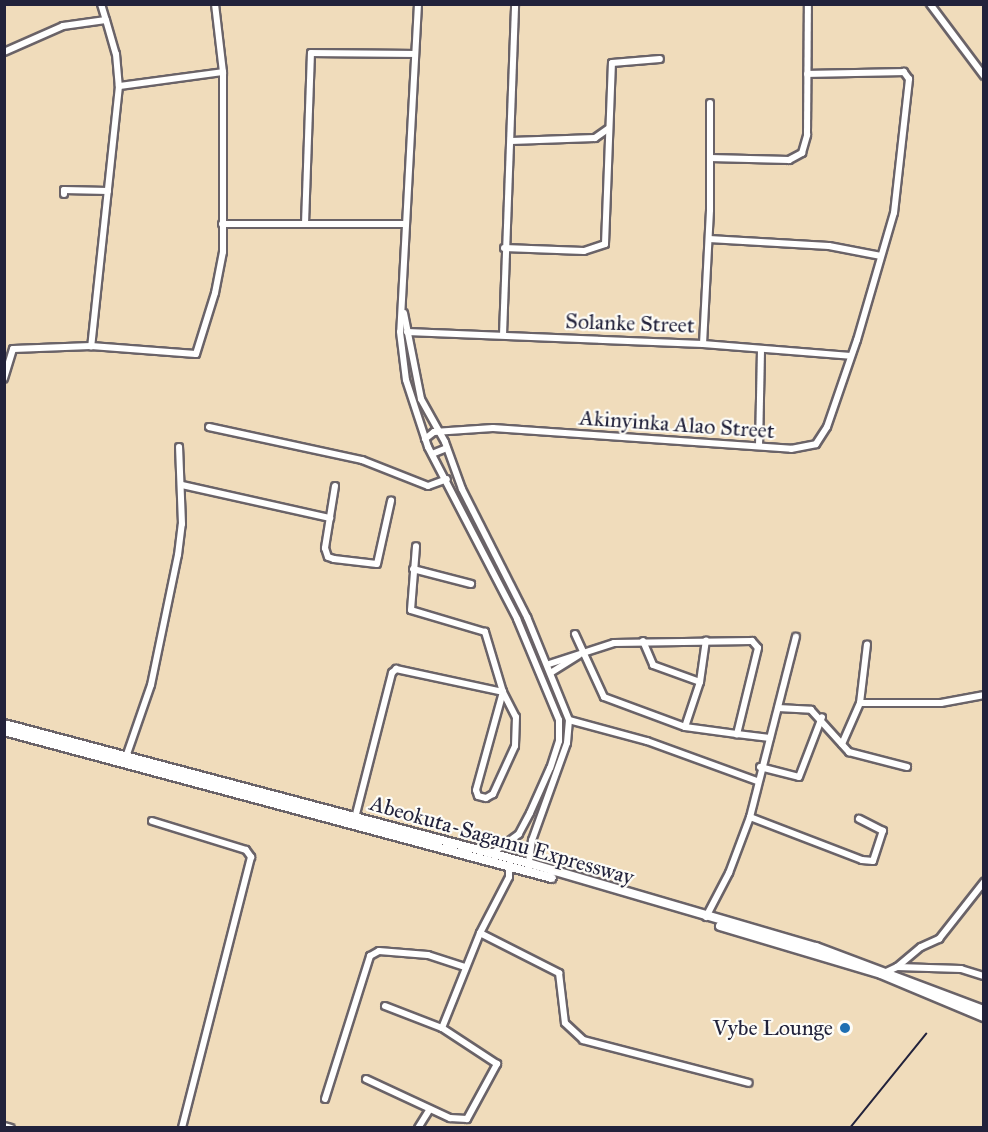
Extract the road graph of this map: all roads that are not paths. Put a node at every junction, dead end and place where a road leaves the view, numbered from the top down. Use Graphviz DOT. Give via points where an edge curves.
graph roads {
  1 [pos="101,4"];
  2 [pos="215,4"];
  3 [pos="418,4"];
  4 [pos="515,4"];
  5 [pos="808,4"];
  6 [pos="930,4"];
  7 [pos="106,20"];
  8 [pos="5,49"];
  9 [pos="416,54"];
  10 [pos="660,59"];
  11 [pos="223,72"];
  12 [pos="807,74"];
  13 [pos="984,76"];
  14 [pos="119,86"];
  15 [pos="710,103"];
  16 [pos="608,129"];
  17 [pos="511,141"];
  18 [pos="710,158"];
  19 [pos="108,191"];
  20 [pos="64,194"];
  21 [pos="222,224"];
  22 [pos="305,224"];
  23 [pos="406,224"];
  24 [pos="709,239"];
  25 [pos="504,248"];
  26 [pos="881,256"];
  27 [pos="403,301"];
  28 [pos="407,332"];
  29 [pos="503,335"];
  30 [pos="703,344"];
  31 [pos="91,346"];
  32 [pos="760,349"];
  33 [pos="851,356"];
  34 [pos="4,379"];
  35 [pos="209,427"];
  36 [pos="440,432"];
  37 [pos="425,439"];
  38 [pos="759,446"];
  39 [pos="179,447"];
  40 [pos="447,448"];
  41 [pos="432,454"];
  42 [pos="447,479"];
  43 [pos="182,485"];
  44 [pos="335,486"];
  45 [pos="391,501"];
  46 [pos="330,518"];
  47 [pos="416,546"];
  48 [pos="413,569"];
  49 [pos="471,585"];
  50 [pos="575,634"];
  51 [pos="796,637"];
  52 [pos="706,640"];
  53 [pos="643,641"];
  54 [pos="867,644"];
  55 [pos="580,655"];
  56 [pos="549,664"];
  57 [pos="552,672"];
  58 [pos="700,682"];
  59 [pos="503,692"];
  60 [pos="984,695"];
  61 [pos="860,703"];
  62 [pos="778,708"];
  63 [pos="822,717"];
  64 [pos="569,720"];
  65 [pos="4,724"];
  66 [pos="685,727"];
  67 [pos="4,731"];
  68 [pos="736,734"];
  69 [pos="770,738"];
  70 [pos="842,744"];
  71 [pos="126,757"];
  72 [pos="760,767"];
  73 [pos="907,767"];
  74 [pos="757,781"];
  75 [pos="530,813"];
  76 [pos="539,817"];
  77 [pos="750,817"];
  78 [pos="355,818"];
  79 [pos="859,819"];
  80 [pos="152,821"];
  81 [pos="519,834"];
  82 [pos="532,840"];
  83 [pos="488,856"];
  84 [pos="508,865"];
  85 [pos="529,867"];
  86 [pos="984,882"];
  87 [pos="706,917"];
  88 [pos="480,933"];
  89 [pos="466,967"];
  90 [pos="897,967"];
  91 [pos="883,972"];
  92 [pos="984,976"];
  93 [pos="385,1006"];
  94 [pos="984,1010"];
  95 [pos="984,1017"];
  96 [pos="442,1028"];
  97 [pos="366,1079"];
  98 [pos="749,1083"];
  99 [pos="325,1099"];
  100 [pos="430,1108"];
  101 [pos="4,1126"];
  102 [pos="11,1128"];
  103 [pos="182,1128"];
  104 [pos="418,1128"];
  1 -- 7 [label="street"];
  2 -- 11 [label="street"];
  3 -- 9 [label="street"];
  4 -- 17 [label="street"];
  5 -- 12 [label="street"];
  6 -- 13 [label="street"];
  7 -- 8 [label="street" via="63,26"];
  7 -- 14 [label="street" via="116,54"];
  9 -- 22 [label="street" via="311,53"];
  9 -- 23 [label="street"];
  10 -- 16 [label="street" via="612,63"];
  11 -- 14 [label="street"];
  11 -- 21 [label="street"];
  12 -- 18 [label="street" via="807,135 797,158"];
  12 -- 26 [label="street" via="904,72 909,79 894,213"];
  14 -- 19 [label="street"];
  15 -- 18 [label="street"];
  16 -- 17 [label="street" via="595,138"];
  16 -- 25 [label="street" via="605,244 584,250"];
  17 -- 25 [label="street"];
  18 -- 24 [label="street"];
  19 -- 20 [label="street" via="64,190"];
  19 -- 31 [label="street"];
  21 -- 22 [label="street"];
  21 -- 31 [label="street" via="221,271 196,354"];
  22 -- 23 [label="street"];
  23 -- 27 [label="street"];
  24 -- 26 [label="street" via="829,246"];
  24 -- 30 [label="street"];
  25 -- 29 [label="street"];
  26 -- 33 [label="street"];
  27 -- 28 [label="street"];
  27 -- 37 [label="street" via="402,359"];
  28 -- 29 [label="street, Solanke Street"];
  28 -- 36 [label="street" via="421,399"];
  29 -- 30 [label="street, Solanke Street"];
  30 -- 32 [label="street, Solanke Street"];
  31 -- 34 [label="street" via="13,349"];
  32 -- 33 [label="street, Solanke Street"];
  32 -- 38 [label="street"];
  33 -- 38 [label="street, Akinyinka Alao Street" via="827,427 816,444 791,449"];
  35 -- 42 [label="street" via="362,460 428,486"];
  36 -- 37 [label="street"];
  36 -- 38 [label="street, Akinyinka Alao Street" via="516,429"];
  36 -- 40 [label="street"];
  37 -- 41 [label="street"];
  39 -- 43 [label="street"];
  40 -- 41 [label="street"];
  40 -- 56 [label="street" via="462,489"];
  41 -- 42 [label="street"];
  42 -- 75 [label="street" via="557,709 559,741"];
  43 -- 46 [label="street"];
  43 -- 71 [label="street" via="178,555 154,674"];
  44 -- 46 [label="street"];
  45 -- 46 [label="street" via="379,558 373,565 328,557 325,548"];
  47 -- 48 [label="street"];
  48 -- 49 [label="street"];
  48 -- 59 [label="street" via="411,610 485,632"];
  50 -- 55 [label="street"];
  51 -- 62 [label="street"];
  52 -- 53 [label="street"];
  52 -- 58 [label="street"];
  52 -- 68 [label="street" via="757,643"];
  53 -- 55 [label="street" via="614,643"];
  53 -- 58 [label="street" via="653,665"];
  54 -- 61 [label="street"];
  55 -- 56 [label="street"];
  55 -- 57 [label="street"];
  55 -- 66 [label="street" via="604,697"];
  56 -- 57 [label="street"];
  57 -- 64 [label="street"];
  58 -- 66 [label="street"];
  59 -- 59 [label="street" via="476,790 478,796 486,798 498,787 515,746 516,717"];
  59 -- 78 [label="street" via="404,668 392,673"];
  60 -- 61 [label="street" via="941,703"];
  61 -- 70 [label="street"];
  62 -- 63 [label="street" via="803,708"];
  62 -- 69 [label="street"];
  63 -- 70 [label="street"];
  63 -- 72 [label="street" via="799,777"];
  64 -- 74 [label="street" via="647,741"];
  64 -- 76 [label="street" via="559,772"];
  65 -- 71 [label="highway, Abeokuta-Sagamu Expressway"];
  66 -- 68 [label="street"];
  67 -- 83 [label="highway, Abeokuta-Sagamu Expressway"];
  68 -- 69 [label="street"];
  69 -- 72 [label="street"];
  70 -- 73 [label="street" via="856,755"];
  71 -- 78 [label="highway, Abeokuta-Sagamu Expressway"];
  72 -- 74 [label="street"];
  74 -- 77 [label="street"];
  75 -- 76 [label="street"];
  75 -- 81 [label="street"];
  76 -- 82 [label="street"];
  77 -- 79 [label="street" via="873,861 883,831"];
  77 -- 87 [label="street" via="729,873"];
  78 -- 83 [label="highway, Abeokuta-Sagamu Expressway"];
  80 -- 103 [label="street" via="246,850 252,857"];
  81 -- 82 [label="street"];
  81 -- 83 [label="street"];
  82 -- 85 [label="street"];
  83 -- 84 [label="highway, Abeokuta-Sagamu Expressway"];
  83 -- 85 [label="highway, Abeokuta-Sagamu Expressway"];
  84 -- 85 [label="highway, Abeokuta-Sagamu Expressway"];
  84 -- 88 [label="street" via="509,877"];
  85 -- 87 [label="highway, Abeokuta-Sagamu Expressway"];
  85 -- 91 [label="highway, Abeokuta-Sagamu Expressway"];
  86 -- 90 [label="street" via="939,939 921,947"];
  87 -- 91 [label="highway, Abeokuta-Sagamu Expressway"];
  88 -- 89 [label="street"];
  88 -- 98 [label="street" via="559,972 565,1023 583,1040"];
  89 -- 96 [label="street"];
  89 -- 99 [label="street" via="428,955 379,951 370,956"];
  90 -- 91 [label="street"];
  90 -- 92 [label="street" via="961,969"];
  91 -- 94 [label="highway, Abeokuta-Sagamu Expressway"];
  91 -- 95 [label="highway, Abeokuta-Sagamu Expressway"];
  93 -- 96 [label="street"];
  96 -- 100 [label="street" via="497,1064 467,1119 450,1118"];
  97 -- 100 [label="street"];
  100 -- 104 [label="street"];
  101 -- 102 [label="street"];
}
